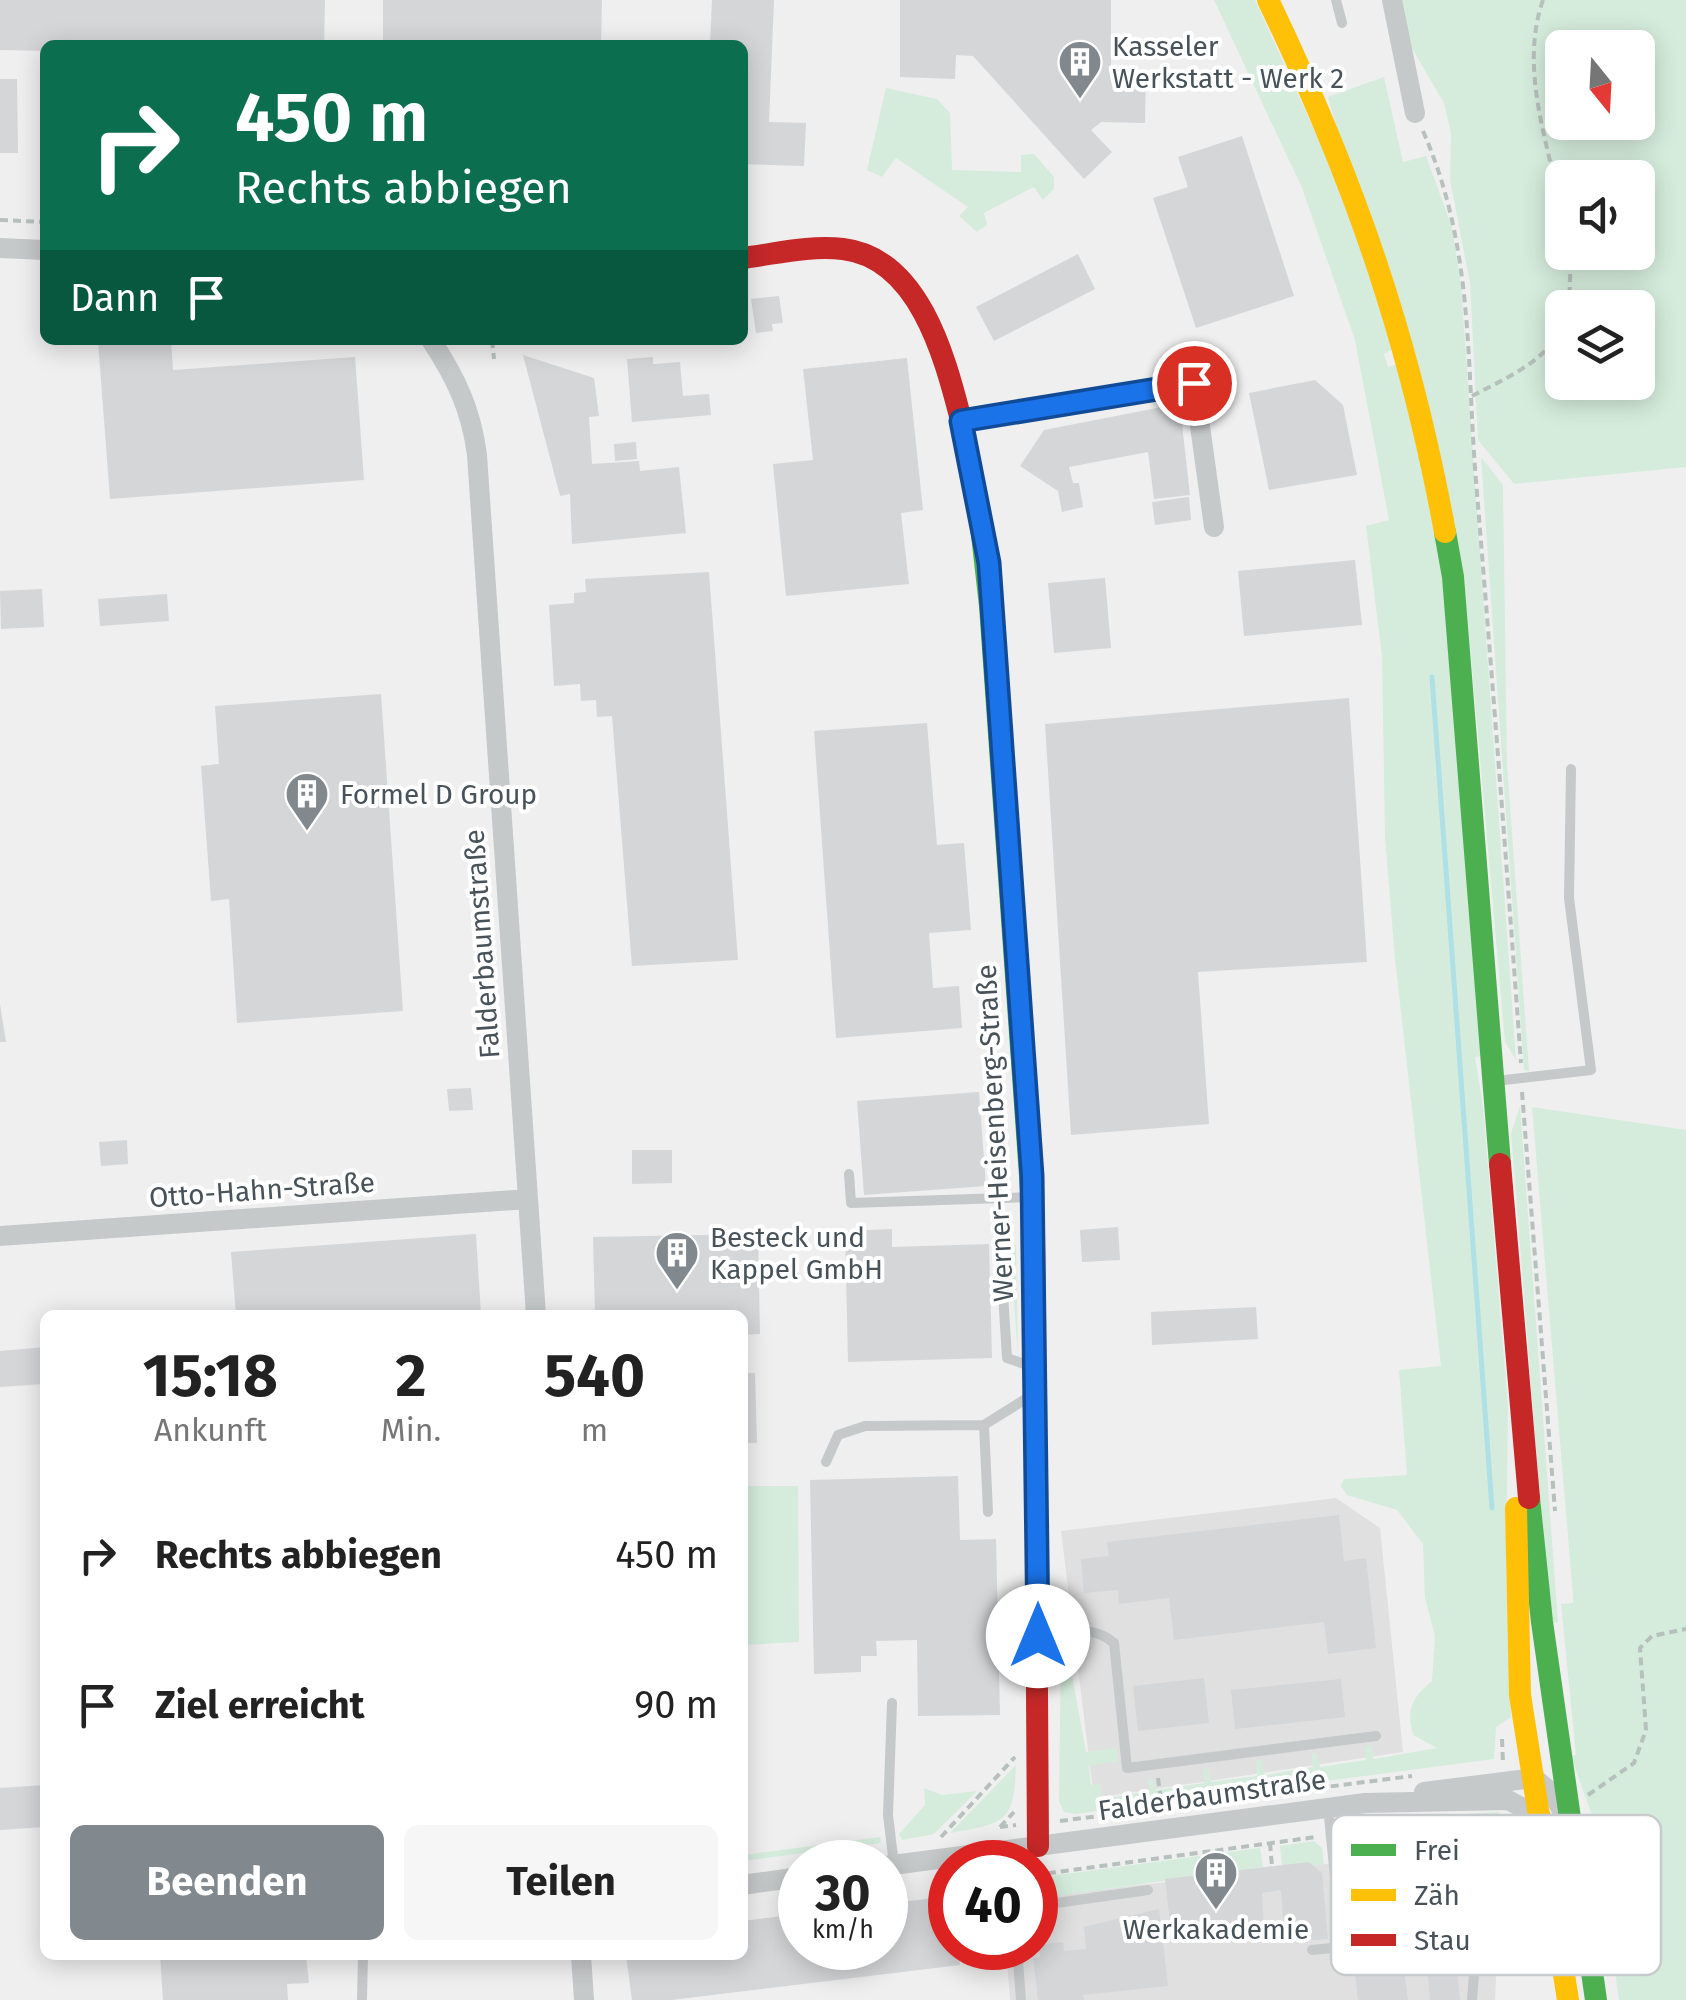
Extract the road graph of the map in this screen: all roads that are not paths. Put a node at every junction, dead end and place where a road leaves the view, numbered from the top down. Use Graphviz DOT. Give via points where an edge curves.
graph roads {
  1 [pos="1268,0"];
  2 [pos="1336,0"];
  3 [pos="1392,0"];
  4 [pos="1342,23"];
  5 [pos="1415,113"];
  6 [pos="0,248"];
  7 [pos="40,250"];
  8 [pos="748,257"];
  9 [pos="434,345"];
  10 [pos="961,421"];
  11 [pos="1214,527"];
  12 [pos="1572,769"];
  13 [pos="1495,1081"];
  14 [pos="850,1174"];
  15 [pos="1032,1197"];
  16 [pos="528,1198"];
  17 [pos="0,1236"];
  18 [pos="1000,1262"];
  19 [pos="536,1310"];
  20 [pos="1036,1368"];
  21 [pos="1037,1392"];
  22 [pos="1520,1407"];
  23 [pos="984,1424"];
  24 [pos="826,1462"];
  25 [pos="988,1512"];
  26 [pos="1038,1636"];
  27 [pos="892,1703"];
  28 [pos="1376,1736"];
  29 [pos="1534,1778"];
  30 [pos="1365,1803"];
  31 [pos="1328,1807"];
  32 [pos="1536,1815"];
  33 [pos="1541,1815"];
  34 [pos="1564,1815"];
  35 [pos="1572,1815"];
  36 [pos="1331,1833"];
  37 [pos="888,1840"];
  38 [pos="1038,1840"];
  39 [pos="1058,1843"];
  40 [pos="778,1880"];
  41 [pos="748,1883"];
  42 [pos="1148,1890"];
  43 [pos="1058,1903"];
  44 [pos="1331,1948"];
  45 [pos="1312,1950"];
  46 [pos="363,1960"];
  47 [pos="581,1960"];
  48 [pos="1019,1970"];
  49 [pos="1474,1975"];
  50 [pos="1564,1975"];
  51 [pos="1593,1975"];
  52 [pos="362,2000"];
  53 [pos="584,2000"];
  54 [pos="1021,2000"];
  55 [pos="1472,2000"];
  56 [pos="1568,2000"];
  57 [pos="1596,2000"];
  1 -- 13 [label="main road" via="1353,187 1423,413 1462,643"];
  2 -- 4 [label="lane"];
  3 -- 5 [label="street"];
  6 -- 7 [label="street"];
  8 -- 10 [label="main road, Werner-Heisenberg-Straße" via="852,249 896,273 931,332"];
  9 -- 16 [label="street, Falderbaumstraße" via="471,414 477,454"];
  10 -- 11 [label="street" via="1194,383"];
  10 -- 15 [label="main road, Werner-Heisenberg-Straße" via="989,563"];
  12 -- 13 [label="lane" via="1569,898 1590,1070"];
  13 -- 22 [label="main road"];
  14 -- 15 [label="lane" via="851,1203"];
  15 -- 20 [label="main road, Werner-Heisenberg-Straße"];
  16 -- 17 [label="street, Otto-Hahn-Straße"];
  16 -- 19 [label="street, Falderbaumstraße"];
  18 -- 20 [label="lane" via="1007,1358"];
  20 -- 21 [label="main road, Werner-Heisenberg-Straße"];
  21 -- 23 [label="lane"];
  21 -- 26 [label="main road, Werner-Heisenberg-Straße"];
  22 -- 29 [label="main road" via="1516,1641"];
  22 -- 35 [label="main road" via="1542,1622"];
  23 -- 24 [label="lane" via="865,1426 838,1434"];
  23 -- 25 [label="lane"];
  26 -- 28 [label="lane" via="1089,1630 1114,1643 1127,1768"];
  26 -- 38 [label="main road, Werner-Heisenberg-Straße"];
  27 -- 37 [label="lane"];
  29 -- 30 [label="street"];
  29 -- 33 [label="main road"];
  29 -- 34 [label="street"];
  30 -- 31 [label="street, Falderbaumstraße"];
  30 -- 32 [label="street, Falderbaumstraße" via="1508,1800"];
  31 -- 36 [label="lane"];
  31 -- 39 [label="street, Falderbaumstraße"];
  40 -- 41 [label="street"];
  42 -- 43 [label="lane"];
  44 -- 45 [label="lane"];
  46 -- 52 [label="lane"];
  47 -- 53 [label="street"];
  48 -- 54 [label="lane"];
  49 -- 55 [label="lane"];
  50 -- 56 [label="main road"];
  51 -- 57 [label="main road"];
}
